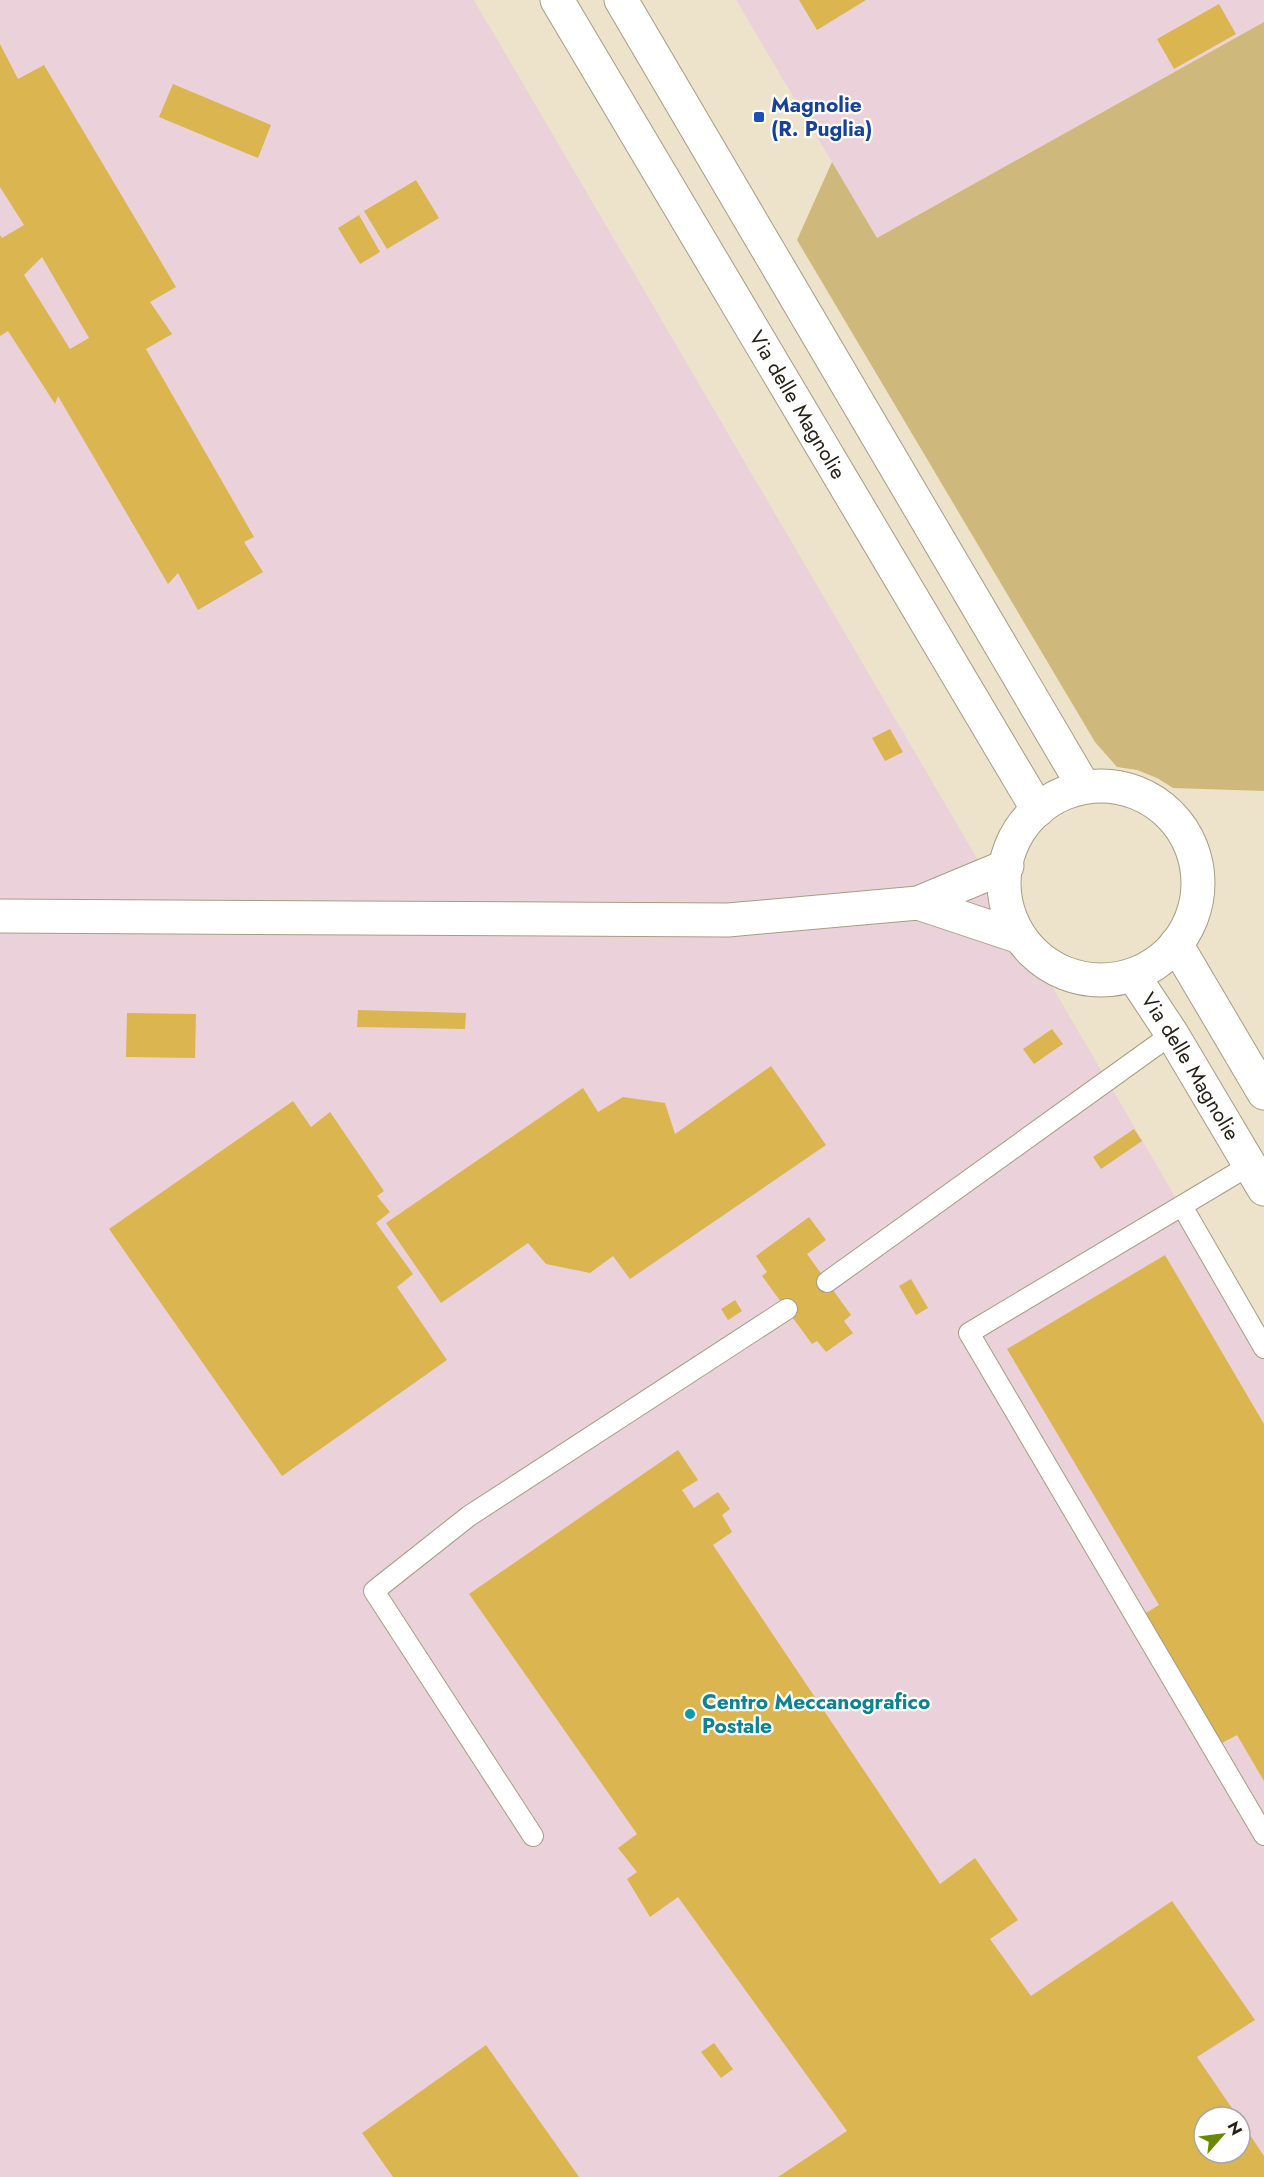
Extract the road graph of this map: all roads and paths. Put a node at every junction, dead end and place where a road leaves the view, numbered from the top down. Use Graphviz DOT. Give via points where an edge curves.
graph roads {
  1 [pos="557,0"];
  2 [pos="621,0"];
  3 [pos="1084,787"];
  4 [pos="1038,810"];
  5 [pos="1007,866"];
  6 [pos="918,903"];
  7 [pos="0,916"];
  8 [pos="1020,937"];
  9 [pos="1176,944"];
  10 [pos="1133,975"];
  11 [pos="1172,1034"];
  12 [pos="1264,1093"];
  13 [pos="1257,1177"];
  14 [pos="1182,1206"];
  15 [pos="827,1282"];
  16 [pos="787,1309"];
  17 [pos="1264,1348"];
  18 [pos="533,1836"];
  19 [pos="1264,1836"];
  1 -- 4 [label="street, Via delle Magnolie"];
  2 -- 3 [label="street"];
  3 -- 4 [label="street" via="1054,798"];
  3 -- 9 [label="street" via="1112,786 1139,794 1164,808 1182,829 1194,855 1198,883 1194,911"];
  4 -- 5 [label="street" via="1012,844"];
  5 -- 6 [label="street"];
  5 -- 8 [label="street" via="1007,907"];
  6 -- 7 [label="street" via="728,920"];
  6 -- 8 [label="street"];
  8 -- 10 [label="street" via="1041,960 1070,975 1101,981"];
  9 -- 10 [label="street" via="1161,960"];
  9 -- 12 [label="street"];
  10 -- 11 [label="street, Via delle Magnolie"];
  11 -- 13 [label="street, Via delle Magnolie"];
  11 -- 15 [label="lane"];
  13 -- 14 [label="lane"];
  14 -- 17 [label="lane"];
  14 -- 19 [label="lane" via="969,1333"];
  16 -- 18 [label="lane" via="469,1516 374,1591"];
}
